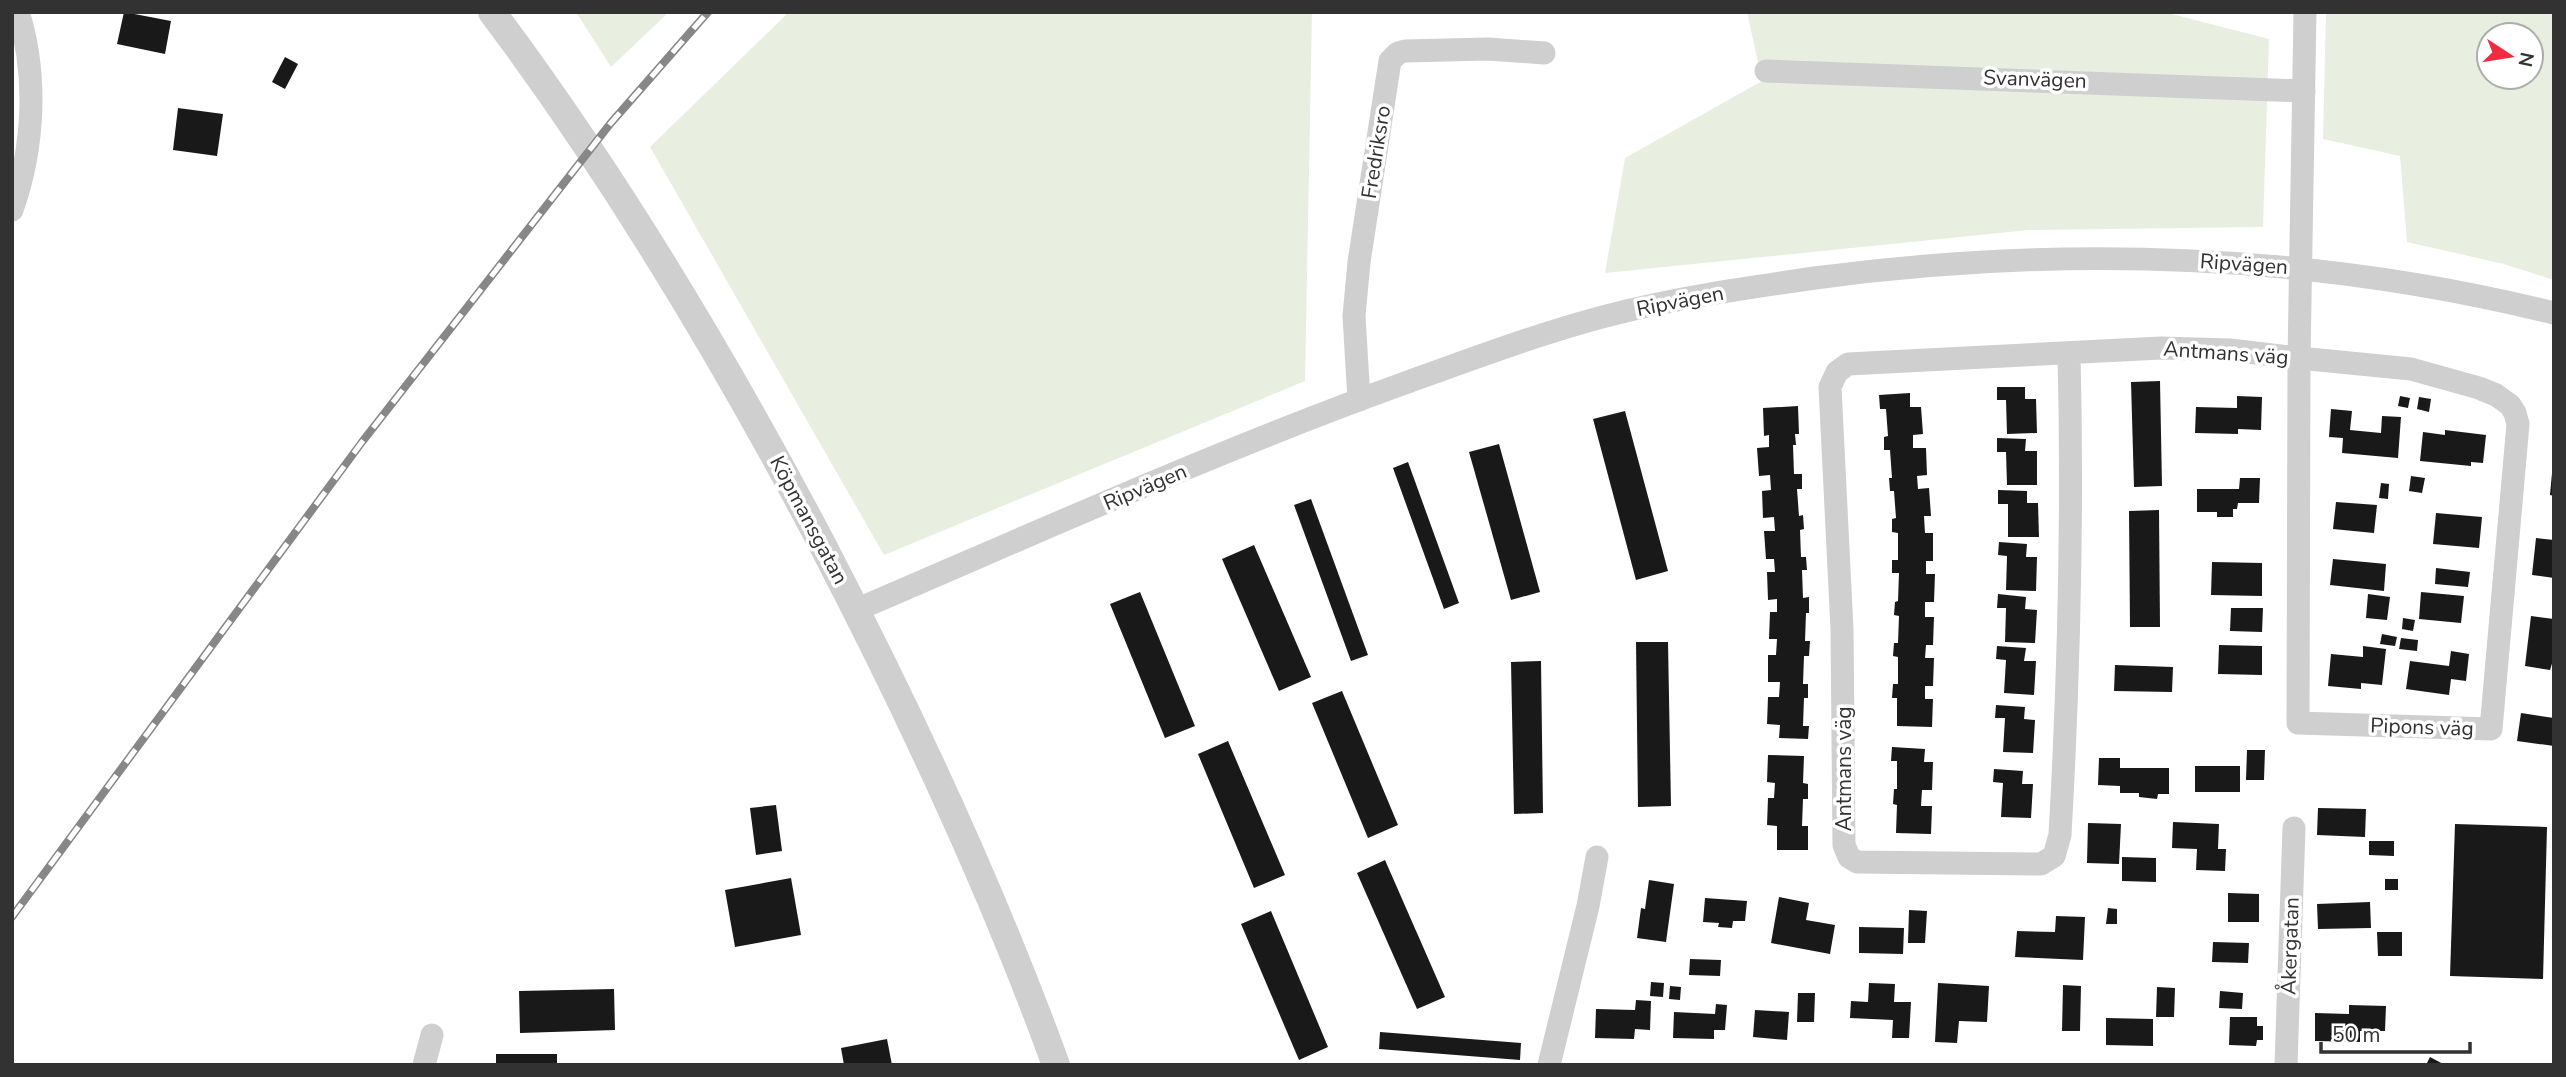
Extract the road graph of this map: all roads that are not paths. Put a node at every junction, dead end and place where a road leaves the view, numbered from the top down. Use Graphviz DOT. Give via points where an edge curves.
graph roads {
  1 [pos="18,12"];
  2 [pos="492,12"];
  3 [pos="2305,12"];
  4 [pos="1544,53"];
  5 [pos="1766,72"];
  6 [pos="2304,91"];
  7 [pos="12,210"];
  8 [pos="2300,268"];
  9 [pos="2554,313"];
  10 [pos="2069,352"];
  11 [pos="2299,358"];
  12 [pos="1359,400"];
  13 [pos="856,610"];
  14 [pos="2294,828"];
  15 [pos="1597,857"];
  16 [pos="432,1035"];
  17 [pos="424,1065"];
  18 [pos="1056,1065"];
  19 [pos="1549,1065"];
  20 [pos="2286,1065"];
  1 -- 7 [label="street" via="28,62 30,117 23,181"];
  2 -- 13 [label="street, Köpmansgatan" via="673,281 745,402"];
  3 -- 6 [label="street, Pipons väg"];
  4 -- 12 [label="street, Fredriksro" via="1405,51 1390,61 1355,303"];
  5 -- 6 [label="street, Svanvägen"];
  6 -- 8 [label="street, Pipons väg"];
  8 -- 9 [label="street, Ripvägen" via="2451,291"];
  8 -- 11 [label="street, Pipons väg"];
  8 -- 12 [label="street, Ripvägen" via="2173,259 2034,258 1775,284 1606,316 1520,341"];
  10 -- 10 [label="street, Antmans väg" via="2069,656 2060,835 2053,856 2041,863 1857,862 1844,845 1842,629 1830,387 1836,372 1860,362"];
  10 -- 11 [label="street, Antmans väg" via="2161,348"];
  11 -- 11 [label="street, Pipons väg" via="2298,723 2491,729 2518,424 2515,413 2496,395 2428,373"];
  12 -- 13 [label="street, Ripvägen"];
  13 -- 18 [label="street, Köpmansgatan" via="978,866"];
  14 -- 20 [label="street, Åkergatan"];
  15 -- 19 [label="street"];
  16 -- 17 [label="street"];
}
